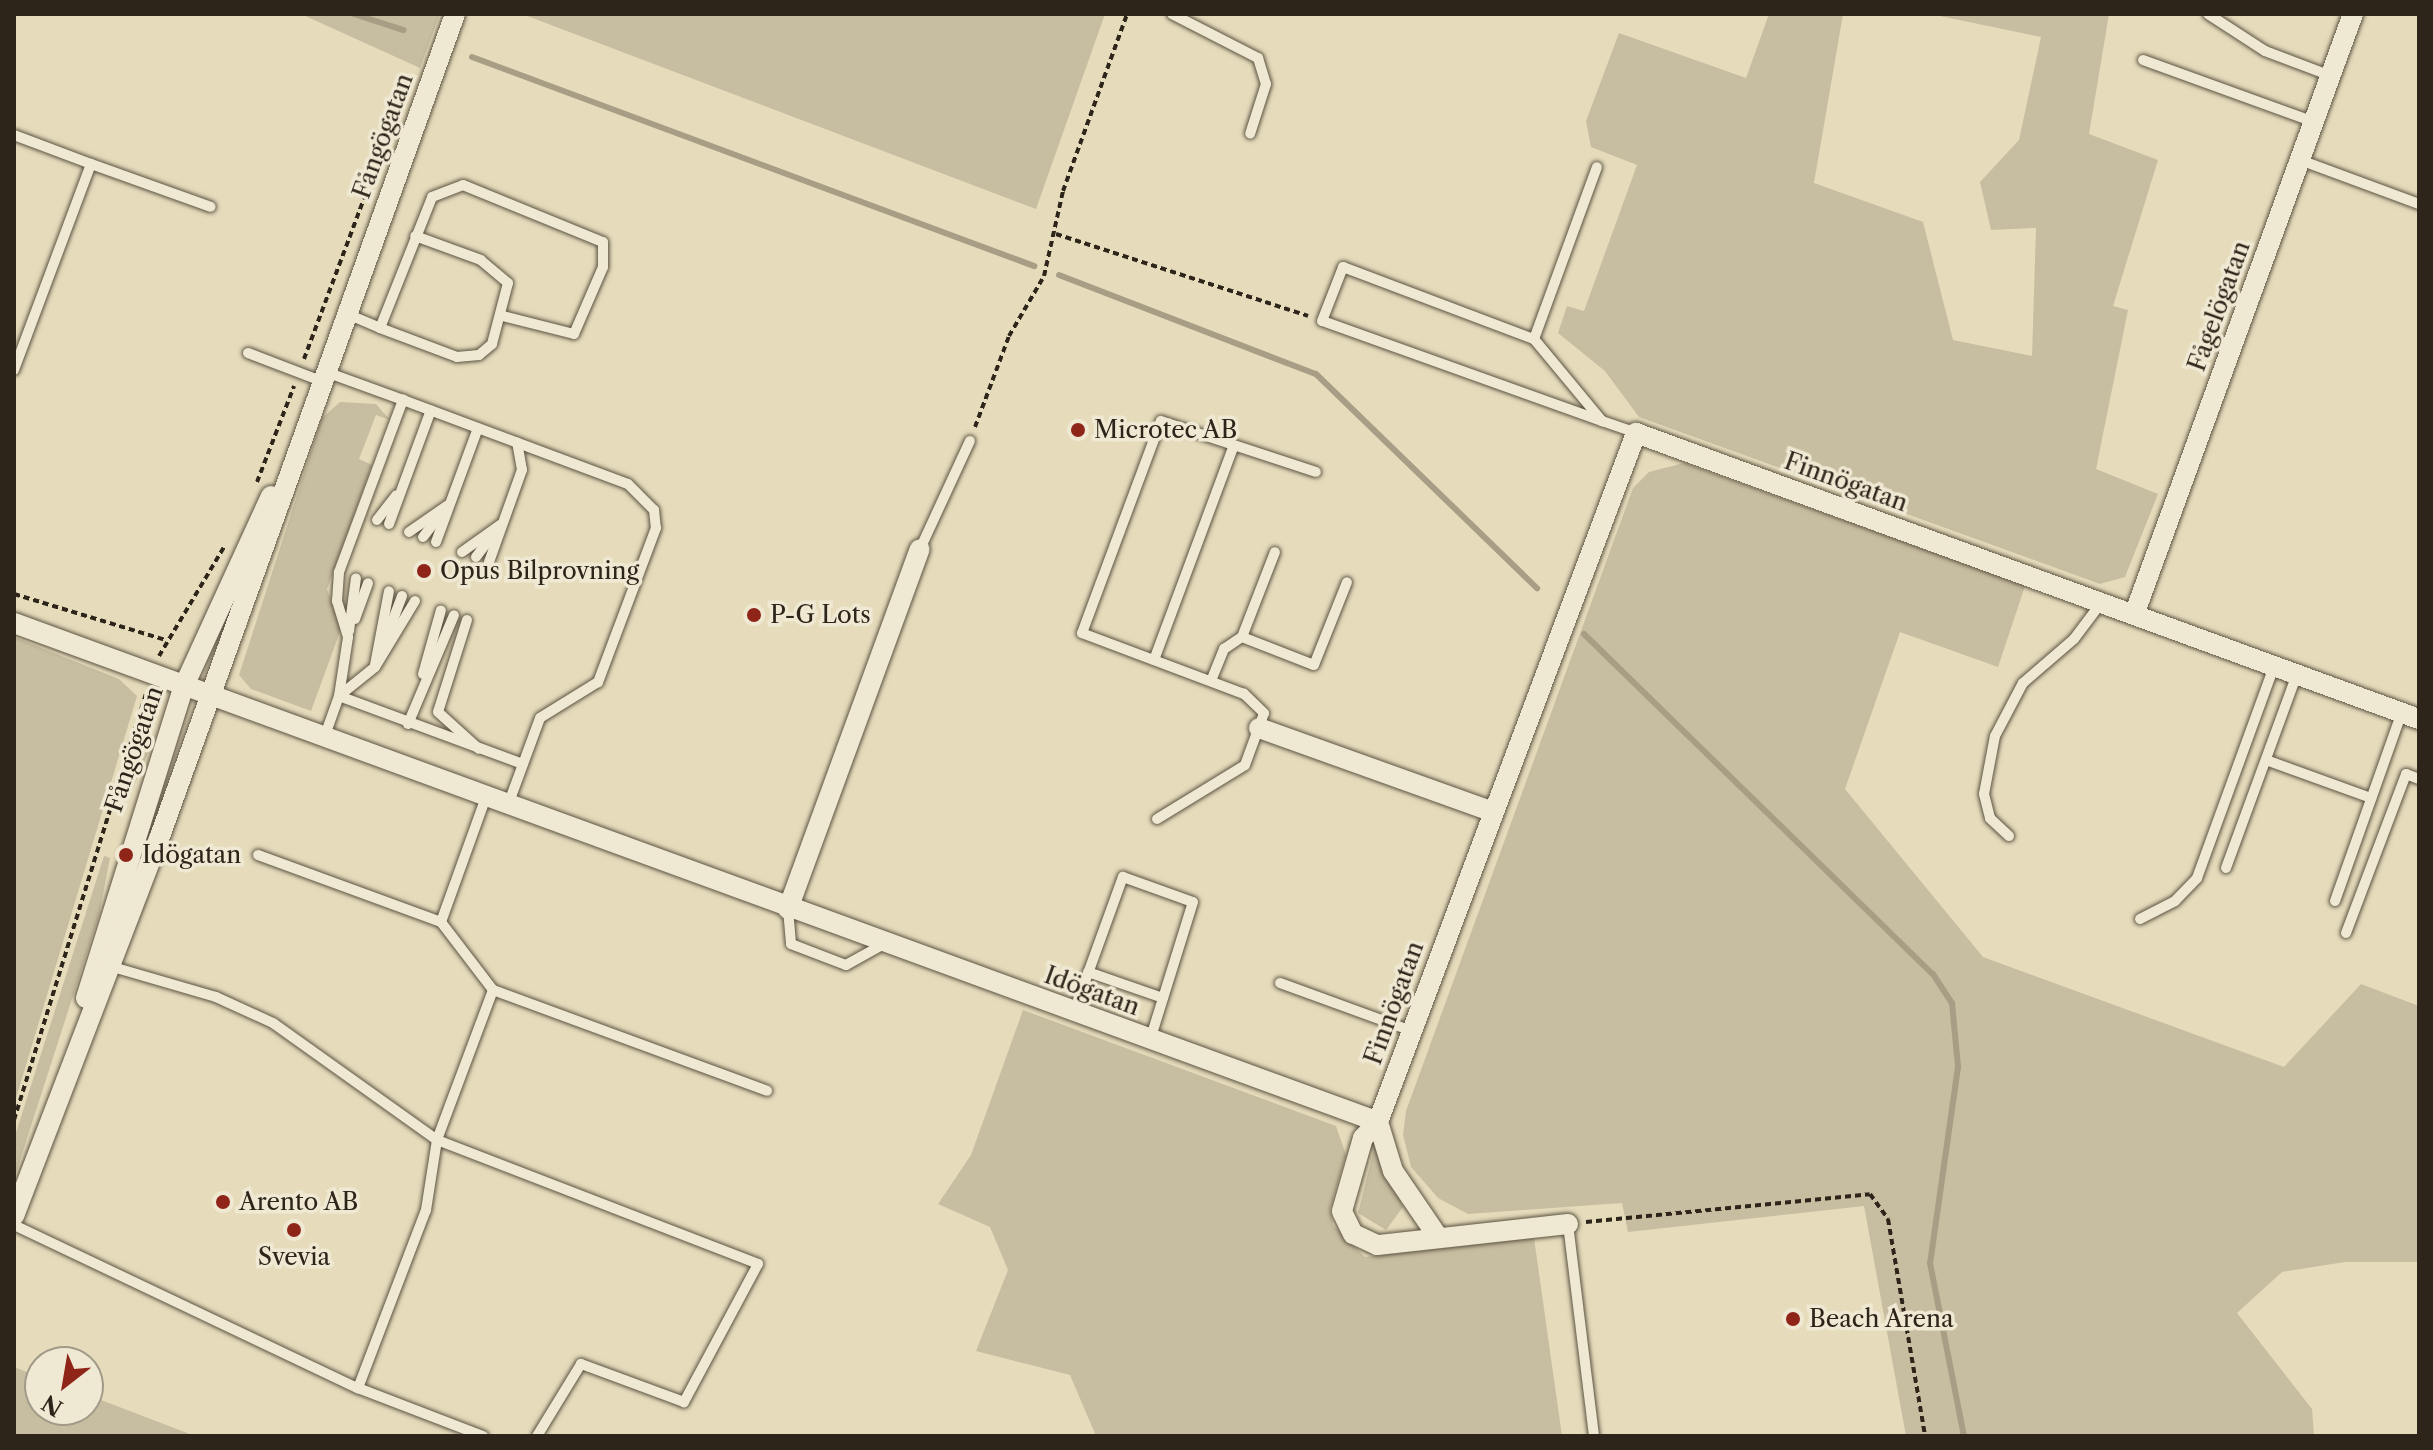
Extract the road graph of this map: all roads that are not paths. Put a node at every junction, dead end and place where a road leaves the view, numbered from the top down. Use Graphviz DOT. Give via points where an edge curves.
graph roads {
  1 [pos="455,14"];
  2 [pos="1172,14"];
  3 [pos="2208,14"];
  4 [pos="2353,14"];
  5 [pos="2143,60"];
  6 [pos="2331,76"];
  7 [pos="2314,122"];
  8 [pos="1250,134"];
  9 [pos="14,135"];
  10 [pos="2300,160"];
  11 [pos="91,164"];
  12 [pos="1597,167"];
  13 [pos="2419,204"];
  14 [pos="211,207"];
  15 [pos="415,236"];
  16 [pos="345,313"];
  17 [pos="503,316"];
  18 [pos="380,328"];
  19 [pos="1534,339"];
  20 [pos="248,353"];
  21 [pos="14,370"];
  22 [pos="323,376"];
  23 [pos="403,400"];
  24 [pos="431,410"];
  25 [pos="1602,421"];
  26 [pos="478,428"];
  27 [pos="1636,433"];
  28 [pos="970,441"];
  29 [pos="517,442"];
  30 [pos="1233,448"];
  31 [pos="293,456"];
  32 [pos="1316,472"];
  33 [pos="403,488"];
  34 [pos="449,504"];
  35 [pos="377,520"];
  36 [pos="389,524"];
  37 [pos="502,524"];
  38 [pos="409,532"];
  39 [pos="423,537"];
  40 [pos="436,542"];
  41 [pos="920,549"];
  42 [pos="462,552"];
  43 [pos="1275,552"];
  44 [pos="476,557"];
  45 [pos="489,562"];
  46 [pos="356,578"];
  47 [pos="1347,582"];
  48 [pos="368,583"];
  49 [pos="389,591"];
  50 [pos="402,596"];
  51 [pos="415,601"];
  52 [pos="2101,603"];
  53 [pos="441,610"];
  54 [pos="454,615"];
  55 [pos="2134,615"];
  56 [pos="467,620"];
  57 [pos="14,623"];
  58 [pos="348,637"];
  59 [pos="1242,637"];
  60 [pos="1154,660"];
  61 [pos="2274,666"];
  62 [pos="375,667"];
  63 [pos="2297,674"];
  64 [pos="1211,681"];
  65 [pos="184,686"];
  66 [pos="420,692"];
  67 [pos="211,696"];
  68 [pos="339,696"];
  69 [pos="2410,716"];
  70 [pos="408,724"];
  71 [pos="1259,728"];
  72 [pos="324,738"];
  73 [pos="480,751"];
  74 [pos="2266,760"];
  75 [pos="523,764"];
  76 [pos="2419,779"];
  77 [pos="486,797"];
  78 [pos="2371,798"];
  79 [pos="508,805"];
  80 [pos="1493,812"];
  81 [pos="1157,819"];
  82 [pos="2009,836"];
  83 [pos="258,855"];
  84 [pos="2226,868"];
  85 [pos="2335,901"];
  86 [pos="788,909"];
  87 [pos="2140,919"];
  88 [pos="441,922"];
  89 [pos="2346,933"];
  90 [pos="884,944"];
  91 [pos="103,964"];
  92 [pos="1088,972"];
  93 [pos="1280,983"];
  94 [pos="493,990"];
  95 [pos="1163,998"];
  96 [pos="1074,1012"];
  97 [pos="1412,1031"];
  98 [pos="1150,1040"];
  99 [pos="767,1091"];
  100 [pos="1378,1122"];
  101 [pos="437,1140"];
  102 [pos="14,1216"];
  103 [pos="1568,1224"];
  104 [pos="14,1225"];
  105 [pos="1438,1237"];
  106 [pos="358,1388"];
  107 [pos="483,1436"];
  108 [pos="537,1436"];
  109 [pos="1594,1436"];
  1 -- 16 [label="street, Fångögatan"];
  2 -- 8 [label="lane" via="1258,58 1266,84"];
  3 -- 6 [label="lane" via="2265,51"];
  4 -- 6 [label="street, Fågelögatan"];
  5 -- 7 [label="lane"];
  6 -- 7 [label="street, Fågelögatan"];
  7 -- 10 [label="street, Fågelögatan"];
  9 -- 11 [label="lane"];
  10 -- 13 [label="lane"];
  10 -- 55 [label="street, Fågelögatan"];
  11 -- 14 [label="lane"];
  11 -- 21 [label="lane"];
  12 -- 19 [label="lane"];
  15 -- 17 [label="lane" via="498,272 510,297"];
  15 -- 17 [label="lane" via="432,197 463,185 603,242 603,267 574,334 563,337"];
  15 -- 18 [label="lane"];
  16 -- 18 [label="lane"];
  16 -- 22 [label="street, Fångögatan"];
  17 -- 18 [label="lane" via="479,355 457,357"];
  19 -- 25 [label="lane"];
  19 -- 25 [label="lane" via="1343,267 1322,321"];
  20 -- 22 [label="lane"];
  22 -- 23 [label="lane"];
  22 -- 31 [label="street, Fångögatan"];
  23 -- 24 [label="lane"];
  23 -- 58 [label="lane" via="339,572 337,601"];
  24 -- 26 [label="lane"];
  24 -- 33 [label="lane"];
  25 -- 27 [label="lane"];
  26 -- 29 [label="lane"];
  26 -- 34 [label="lane"];
  27 -- 52 [label="street, Finnögatan"];
  27 -- 80 [label="street, Finnögatan"];
  28 -- 41 [label="lane"];
  29 -- 37 [label="lane" via="522,470"];
  29 -- 75 [label="lane" via="628,484 654,510 656,528 598,682 540,718"];
  30 -- 32 [label="lane" via="1249,446"];
  30 -- 60 [label="lane"];
  30 -- 60 [label="lane" via="1161,421 1103,576 1082,633"];
  31 -- 65 [label="street, Fångögatan"];
  31 -- 67 [label="street, Fångögatan"];
  33 -- 35 [label="lane"];
  33 -- 36 [label="lane"];
  34 -- 38 [label="lane"];
  34 -- 39 [label="lane"];
  34 -- 40 [label="lane"];
  37 -- 42 [label="lane"];
  37 -- 44 [label="lane"];
  37 -- 45 [label="lane"];
  41 -- 86 [label="street"];
  43 -- 59 [label="lane"];
  46 -- 58 [label="lane"];
  47 -- 59 [label="lane" via="1314,665"];
  48 -- 58 [label="lane"];
  49 -- 62 [label="lane"];
  50 -- 62 [label="lane"];
  51 -- 62 [label="lane"];
  52 -- 55 [label="street, Finnögatan"];
  52 -- 82 [label="lane" via="2074,639 2023,683 1995,736 1984,794 1990,818"];
  53 -- 66 [label="lane"];
  54 -- 66 [label="lane"];
  55 -- 61 [label="street, Finnögatan"];
  56 -- 73 [label="lane" via="438,712"];
  57 -- 65 [label="street, Idögatan"];
  58 -- 68 [label="lane"];
  59 -- 64 [label="lane" via="1224,649"];
  60 -- 64 [label="lane"];
  61 -- 63 [label="street, Finnögatan"];
  61 -- 87 [label="lane" via="2197,878 2175,901"];
  62 -- 68 [label="lane"];
  63 -- 69 [label="street, Finnögatan"];
  63 -- 74 [label="lane"];
  64 -- 71 [label="lane" via="1244,694 1264,713"];
  65 -- 67 [label="street, Idögatan"];
  65 -- 91 [label="street, Fångögatan"];
  66 -- 70 [label="lane"];
  67 -- 72 [label="street, Idögatan"];
  67 -- 91 [label="street, Fångögatan"];
  68 -- 70 [label="lane"];
  68 -- 72 [label="lane"];
  69 -- 78 [label="lane"];
  70 -- 73 [label="lane"];
  71 -- 80 [label="street"];
  71 -- 81 [label="lane" via="1245,765"];
  72 -- 77 [label="street, Idögatan"];
  73 -- 75 [label="lane"];
  74 -- 78 [label="lane"];
  74 -- 84 [label="lane"];
  75 -- 79 [label="lane"];
  76 -- 89 [label="lane" via="2406,774"];
  77 -- 79 [label="street, Idögatan"];
  77 -- 88 [label="lane"];
  78 -- 85 [label="lane"];
  79 -- 86 [label="street, Idögatan"];
  80 -- 97 [label="street, Finnögatan"];
  83 -- 88 [label="lane"];
  86 -- 90 [label="street, Idögatan"];
  86 -- 90 [label="lane" via="791,944 846,965"];
  88 -- 94 [label="lane"];
  90 -- 96 [label="street, Idögatan"];
  91 -- 101 [label="lane" via="216,997 273,1023"];
  91 -- 102 [label="street, Fångögatan"];
  92 -- 95 [label="lane"];
  92 -- 95 [label="lane" via="1123,877 1193,902"];
  92 -- 96 [label="lane"];
  93 -- 97 [label="lane"];
  94 -- 99 [label="lane"];
  94 -- 101 [label="lane"];
  95 -- 98 [label="lane"];
  96 -- 98 [label="street, Idögatan"];
  97 -- 100 [label="street, Finnögatan"];
  98 -- 100 [label="street, Idögatan"];
  100 -- 105 [label="street" via="1393,1171"];
  100 -- 105 [label="street, Finnögatan" via="1352,1171 1346,1224 1377,1245"];
  101 -- 106 [label="lane" via="426,1210"];
  101 -- 108 [label="lane" via="758,1264 684,1402 581,1364"];
  103 -- 105 [label="street, Finnögatan"];
  103 -- 109 [label="lane"];
  104 -- 106 [label="lane"];
  106 -- 107 [label="lane"];
}
